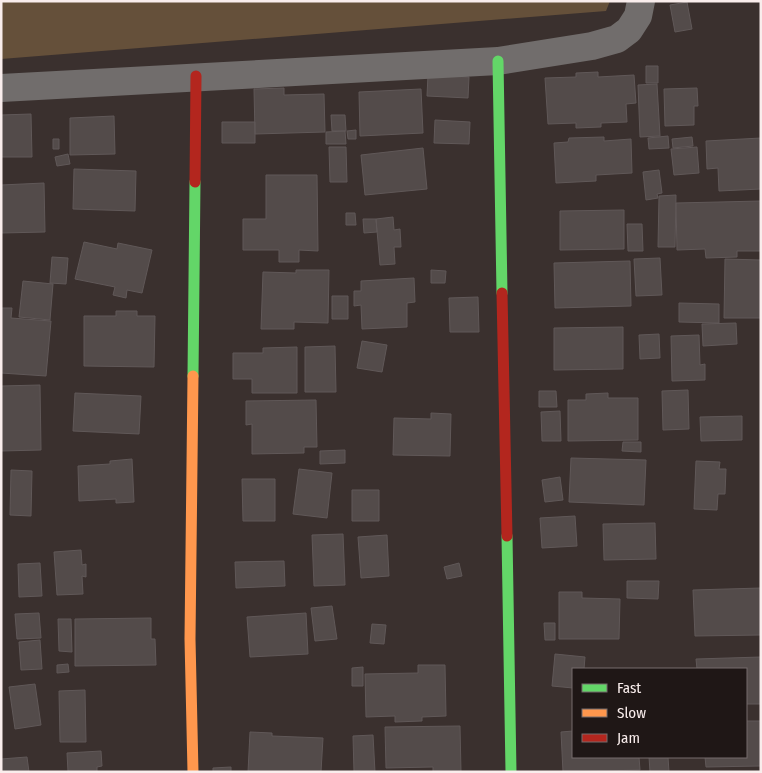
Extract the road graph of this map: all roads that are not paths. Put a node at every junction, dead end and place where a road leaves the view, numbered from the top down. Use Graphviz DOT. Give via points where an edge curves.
graph roads {
  1 [pos="641,1"];
  2 [pos="498,61"];
  3 [pos="196,76"];
  4 [pos="1,88"];
  5 [pos="193,772"];
  6 [pos="511,772"];
  1 -- 2 [label="street" via="638,16 629,30 617,39"];
  2 -- 3 [label="street"];
  2 -- 6 [label="street"];
  3 -- 4 [label="street"];
  3 -- 5 [label="street" via="190,582"];
}
